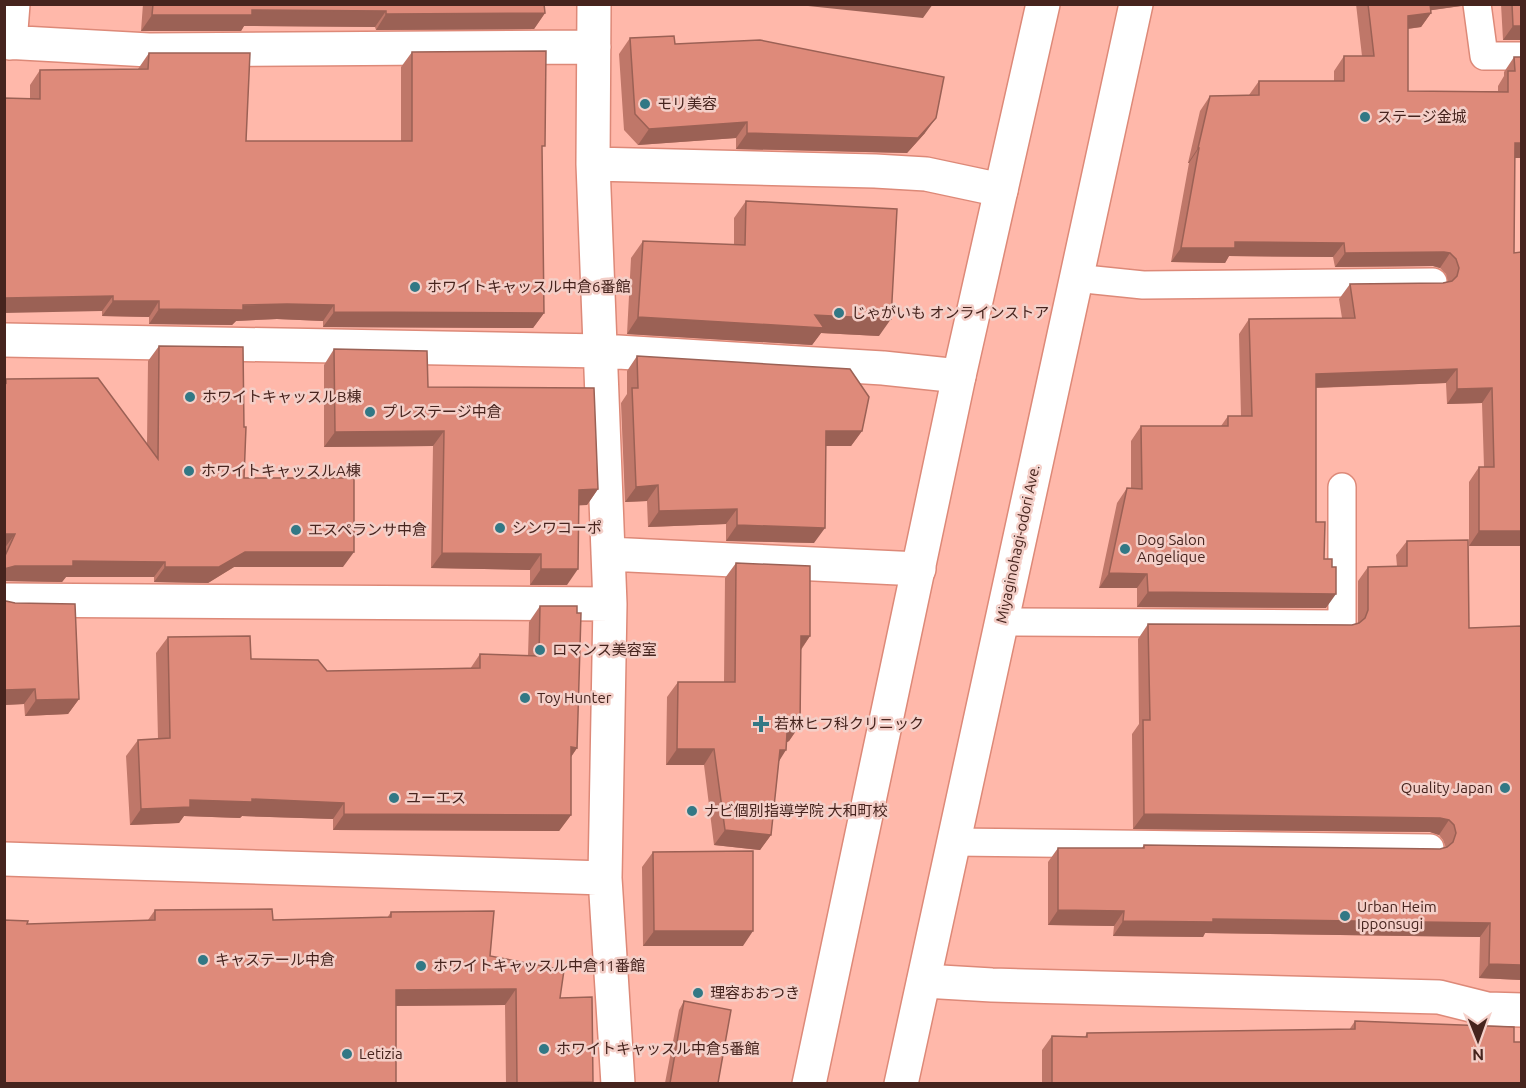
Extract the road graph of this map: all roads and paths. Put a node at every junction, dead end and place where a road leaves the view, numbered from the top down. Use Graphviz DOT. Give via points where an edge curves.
graph roads {
  1 [pos="13,4"];
  2 [pos="594,4"];
  3 [pos="1043,4"];
  4 [pos="1136,4"];
  5 [pos="1477,4"];
  6 [pos="7,43"];
  7 [pos="594,47"];
  8 [pos="1521,56"];
  9 [pos="593,164"];
  10 [pos="1001,190"];
  11 [pos="1075,278"];
  12 [pos="1433,282"];
  13 [pos="4,340"];
  14 [pos="601,351"];
  15 [pos="959,376"];
  16 [pos="1342,487"];
  17 [pos="608,554"];
  18 [pos="919,569"];
  19 [pos="4,600"];
  20 [pos="609,604"];
  21 [pos="1001,622"];
  22 [pos="954,842"];
  23 [pos="1430,848"];
  24 [pos="4,859"];
  25 [pos="605,878"];
  26 [pos="924,981"];
  27 [pos="1521,1010"];
  28 [pos="618,1083"];
  29 [pos="809,1083"];
  30 [pos="901,1083"];
  1 -- 6 [label="street"];
  2 -- 7 [label="street"];
  3 -- 10 [label="street"];
  4 -- 11 [label="street, Miyaginohagi-odori Ave."];
  5 -- 8 [label="lane" via="1484,57"];
  6 -- 7 [label="street" via="149,50"];
  7 -- 9 [label="street"];
  9 -- 10 [label="street" via="927,174"];
  9 -- 14 [label="street"];
  10 -- 15 [label="street"];
  11 -- 12 [label="lane" via="1143,285"];
  11 -- 21 [label="street, Miyaginohagi-odori Ave."];
  13 -- 14 [label="street"];
  14 -- 15 [label="street"];
  14 -- 17 [label="street"];
  15 -- 18 [label="street"];
  16 -- 21 [label="lane" via="1342,624"];
  17 -- 18 [label="street"];
  17 -- 20 [label="street"];
  18 -- 29 [label="street"];
  19 -- 20 [label="street"];
  20 -- 25 [label="street"];
  21 -- 22 [label="street, Miyaginohagi-odori Ave."];
  22 -- 23 [label="lane"];
  22 -- 26 [label="street, Miyaginohagi-odori Ave."];
  24 -- 25 [label="street"];
  25 -- 28 [label="street"];
  26 -- 27 [label="street" via="1439,997 1488,1009"];
  26 -- 30 [label="street, Miyaginohagi-odori Ave."];
}
